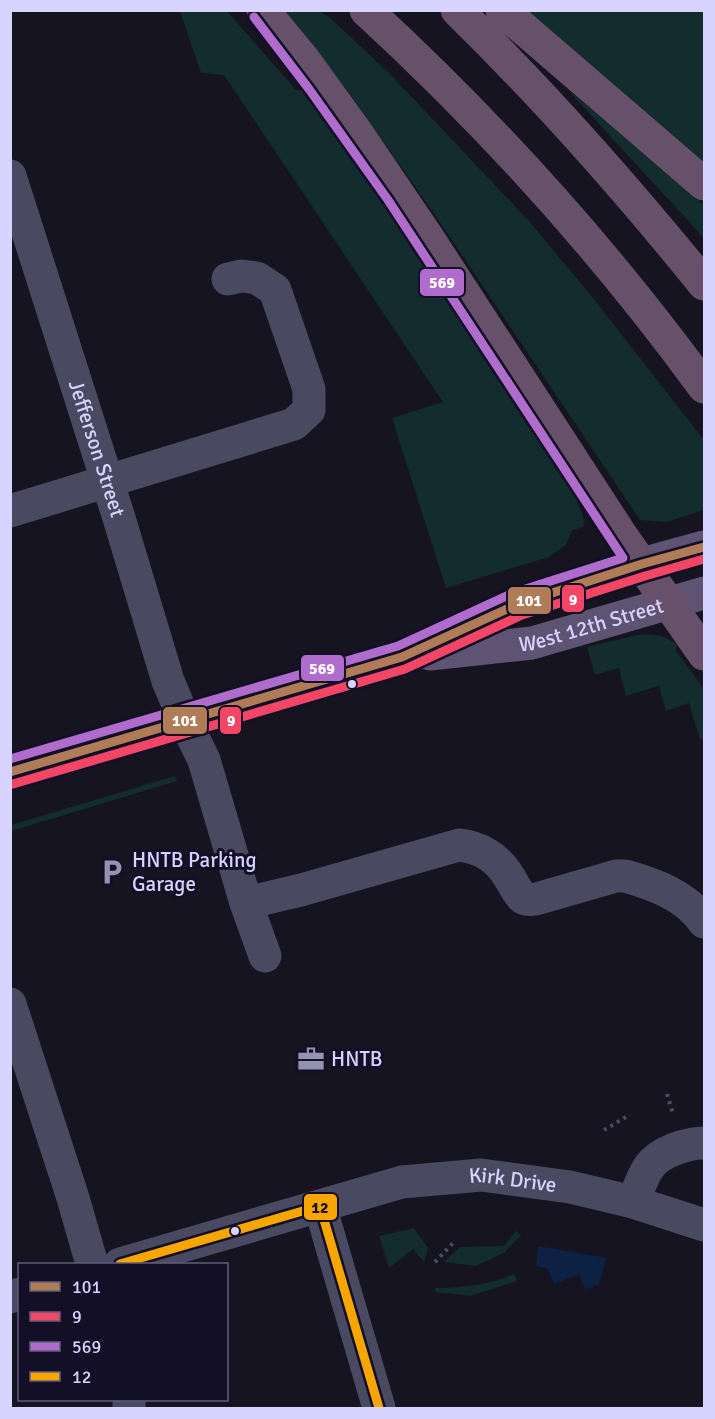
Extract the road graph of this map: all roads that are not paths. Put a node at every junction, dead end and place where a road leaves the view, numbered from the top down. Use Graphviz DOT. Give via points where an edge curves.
graph roads {
  1 [pos="263,10"];
  2 [pos="366,10"];
  3 [pos="457,10"];
  4 [pos="502,10"];
  5 [pos="10,176"];
  6 [pos="705,184"];
  7 [pos="228,279"];
  8 [pos="705,284"];
  9 [pos="705,387"];
  10 [pos="108,482"];
  11 [pos="10,511"];
  12 [pos="705,547"];
  13 [pos="642,564"];
  14 [pos="705,593"];
  15 [pos="669,604"];
  16 [pos="705,654"];
  17 [pos="402,657"];
  18 [pos="185,721"];
  19 [pos="10,772"];
  20 [pos="246,903"];
  21 [pos="705,922"];
  22 [pos="265,956"];
  23 [pos="10,1004"];
  24 [pos="705,1143"];
  25 [pos="633,1202"];
  26 [pos="320,1206"];
  27 [pos="705,1226"];
  28 [pos="92,1263"];
  29 [pos="123,1263"];
  30 [pos="379,1408"];
  1 -- 13 [label="highway" via="357,133"];
  2 -- 9 [label="highway" via="540,184"];
  3 -- 8 [label="highway" via="573,130"];
  4 -- 6 [label="highway"];
  5 -- 10 [label="street, Jefferson Street"];
  7 -- 10 [label="street" via="257,278 275,290 309,389 309,410 294,424"];
  10 -- 11 [label="street"];
  10 -- 18 [label="street, Jefferson Street" via="168,681"];
  12 -- 13 [label="main road, West 12th Street"];
  13 -- 15 [label="highway"];
  13 -- 17 [label="main road, West 12th Street" via="518,604"];
  14 -- 15 [label="main road, West 12th Street"];
  15 -- 16 [label="highway"];
  15 -- 17 [label="main road, West 12th Street" via="532,643"];
  17 -- 18 [label="main road, West 12th Street"];
  18 -- 19 [label="main road, West 12th Street"];
  18 -- 20 [label="street, Jefferson Street" via="204,760"];
  20 -- 21 [label="street" via="459,845 485,852 506,871 526,900 626,876 681,899"];
  20 -- 22 [label="street, Jefferson Street"];
  23 -- 28 [label="street"];
  24 -- 25 [label="street" via="663,1154 649,1167"];
  25 -- 26 [label="street, Kirk Drive" via="570,1187 481,1175 402,1182"];
  25 -- 27 [label="street, Kirk Drive"];
  26 -- 29 [label="street, Kirk Drive"];
  26 -- 30 [label="street"];
}
